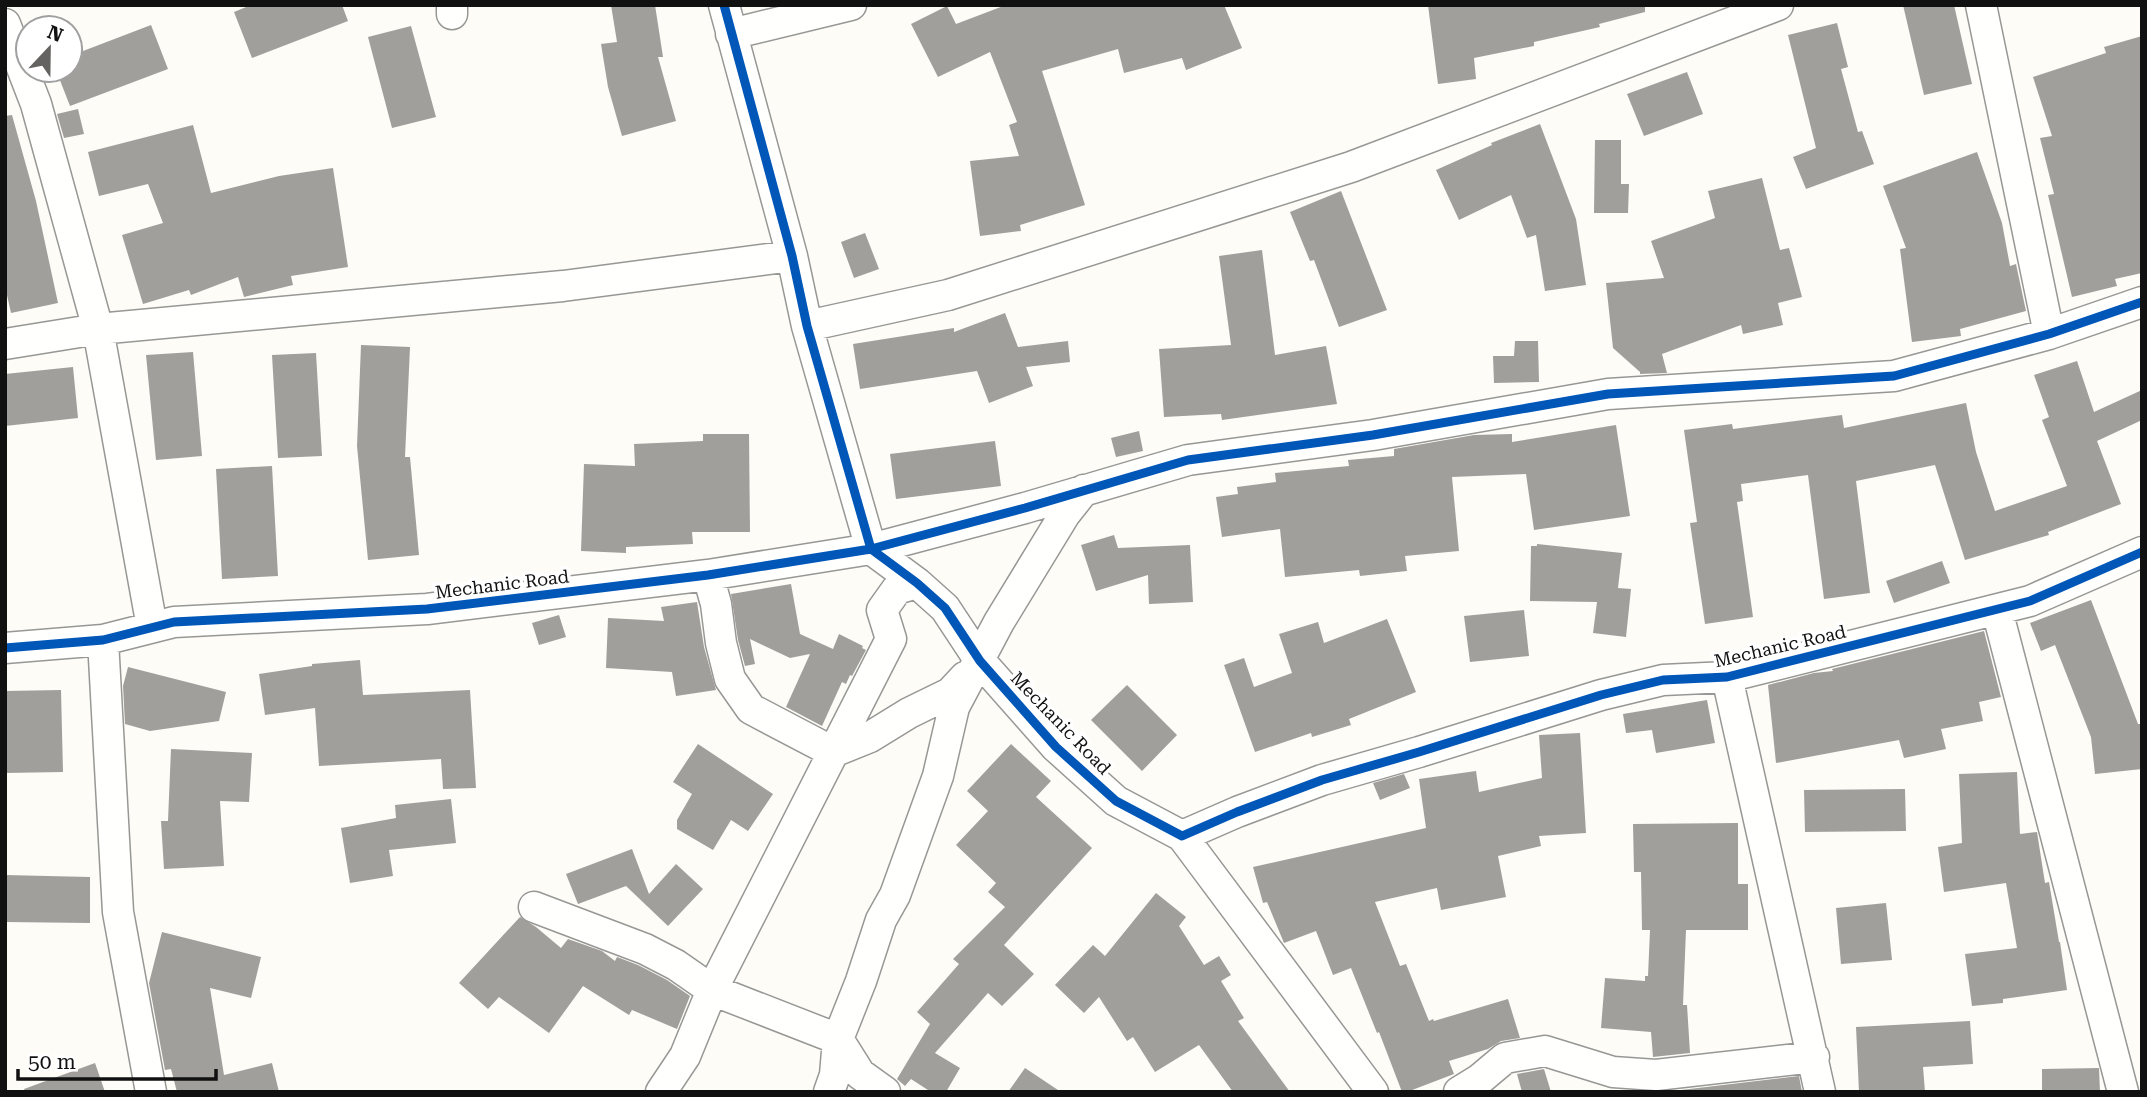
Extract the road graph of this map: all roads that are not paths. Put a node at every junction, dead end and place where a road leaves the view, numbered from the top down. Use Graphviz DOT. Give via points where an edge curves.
graph roads {
  1 [pos="851,5"];
  2 [pos="1778,5"];
  3 [pos="1981,5"];
  4 [pos="727,19"];
  5 [pos="5,24"];
  6 [pos="792,256"];
  7 [pos="2142,302"];
  8 [pos="807,326"];
  9 [pos="98,330"];
  10 [pos="2049,334"];
  11 [pos="5,344"];
  12 [pos="1084,490"];
  13 [pos="871,549"];
  14 [pos="2142,552"];
  15 [pos="708,575"];
  16 [pos="917,583"];
  17 [pos="1997,610"];
  18 [pos="152,627"];
  19 [pos="103,639"];
  20 [pos="5,648"];
  21 [pos="980,661"];
  22 [pos="1727,677"];
  23 [pos="833,752"];
  24 [pos="1182,836"];
  25 [pos="534,907"];
  26 [pos="712,990"];
  27 [pos="838,1039"];
  28 [pos="1814,1057"];
  29 [pos="151,1092"];
  30 [pos="661,1092"];
  31 [pos="829,1092"];
  32 [pos="885,1092"];
  33 [pos="1373,1092"];
  34 [pos="1459,1092"];
  35 [pos="1820,1092"];
  36 [pos="2123,1092"];
  1 -- 4 [label="street"];
  2 -- 8 [label="street" via="1351,167 948,295"];
  3 -- 10 [label="street"];
  4 -- 6 [label="street"];
  5 -- 9 [label="street" via="36,104"];
  6 -- 8 [label="street"];
  6 -- 9 [label="street" via="563,286"];
  7 -- 10 [label="street"];
  8 -- 13 [label="street"];
  9 -- 11 [label="street"];
  9 -- 18 [label="street"];
  10 -- 12 [label="street" via="1894,376 1608,394 1373,435 1188,460"];
  12 -- 13 [label="street"];
  12 -- 21 [label="street" via="1036,561"];
  13 -- 15 [label="street, Mechanic Road"];
  13 -- 16 [label="street, Mechanic Road"];
  14 -- 17 [label="street, Mechanic Road" via="2030,601"];
  15 -- 18 [label="street, Mechanic Road" via="427,609 174,622"];
  15 -- 23 [label="street" via="730,679 751,709"];
  16 -- 21 [label="street, Mechanic Road" via="945,608"];
  16 -- 23 [label="street" via="897,589 882,610 891,639"];
  17 -- 22 [label="street, Mechanic Road"];
  17 -- 36 [label="street"];
  18 -- 19 [label="street, Mechanic Road"];
  19 -- 20 [label="street, Mechanic Road"];
  19 -- 29 [label="street" via="118,912"];
  21 -- 23 [label="street" via="950,693"];
  21 -- 24 [label="street, Mechanic Road" via="1056,747 1116,801"];
  21 -- 27 [label="street" via="954,707 938,776"];
  22 -- 24 [label="street, Mechanic Road" via="1663,680 1601,695 1322,780"];
  22 -- 28 [label="street"];
  23 -- 26 [label="street"];
  24 -- 33 [label="street"];
  25 -- 26 [label="street" via="645,948"];
  26 -- 27 [label="street"];
  26 -- 30 [label="street" via="685,1056"];
  27 -- 31 [label="street"];
  27 -- 32 [label="street" via="859,1074"];
  28 -- 34 [label="street" via="1656,1074 1613,1072 1545,1051 1505,1058"];
  28 -- 35 [label="street"];
}
